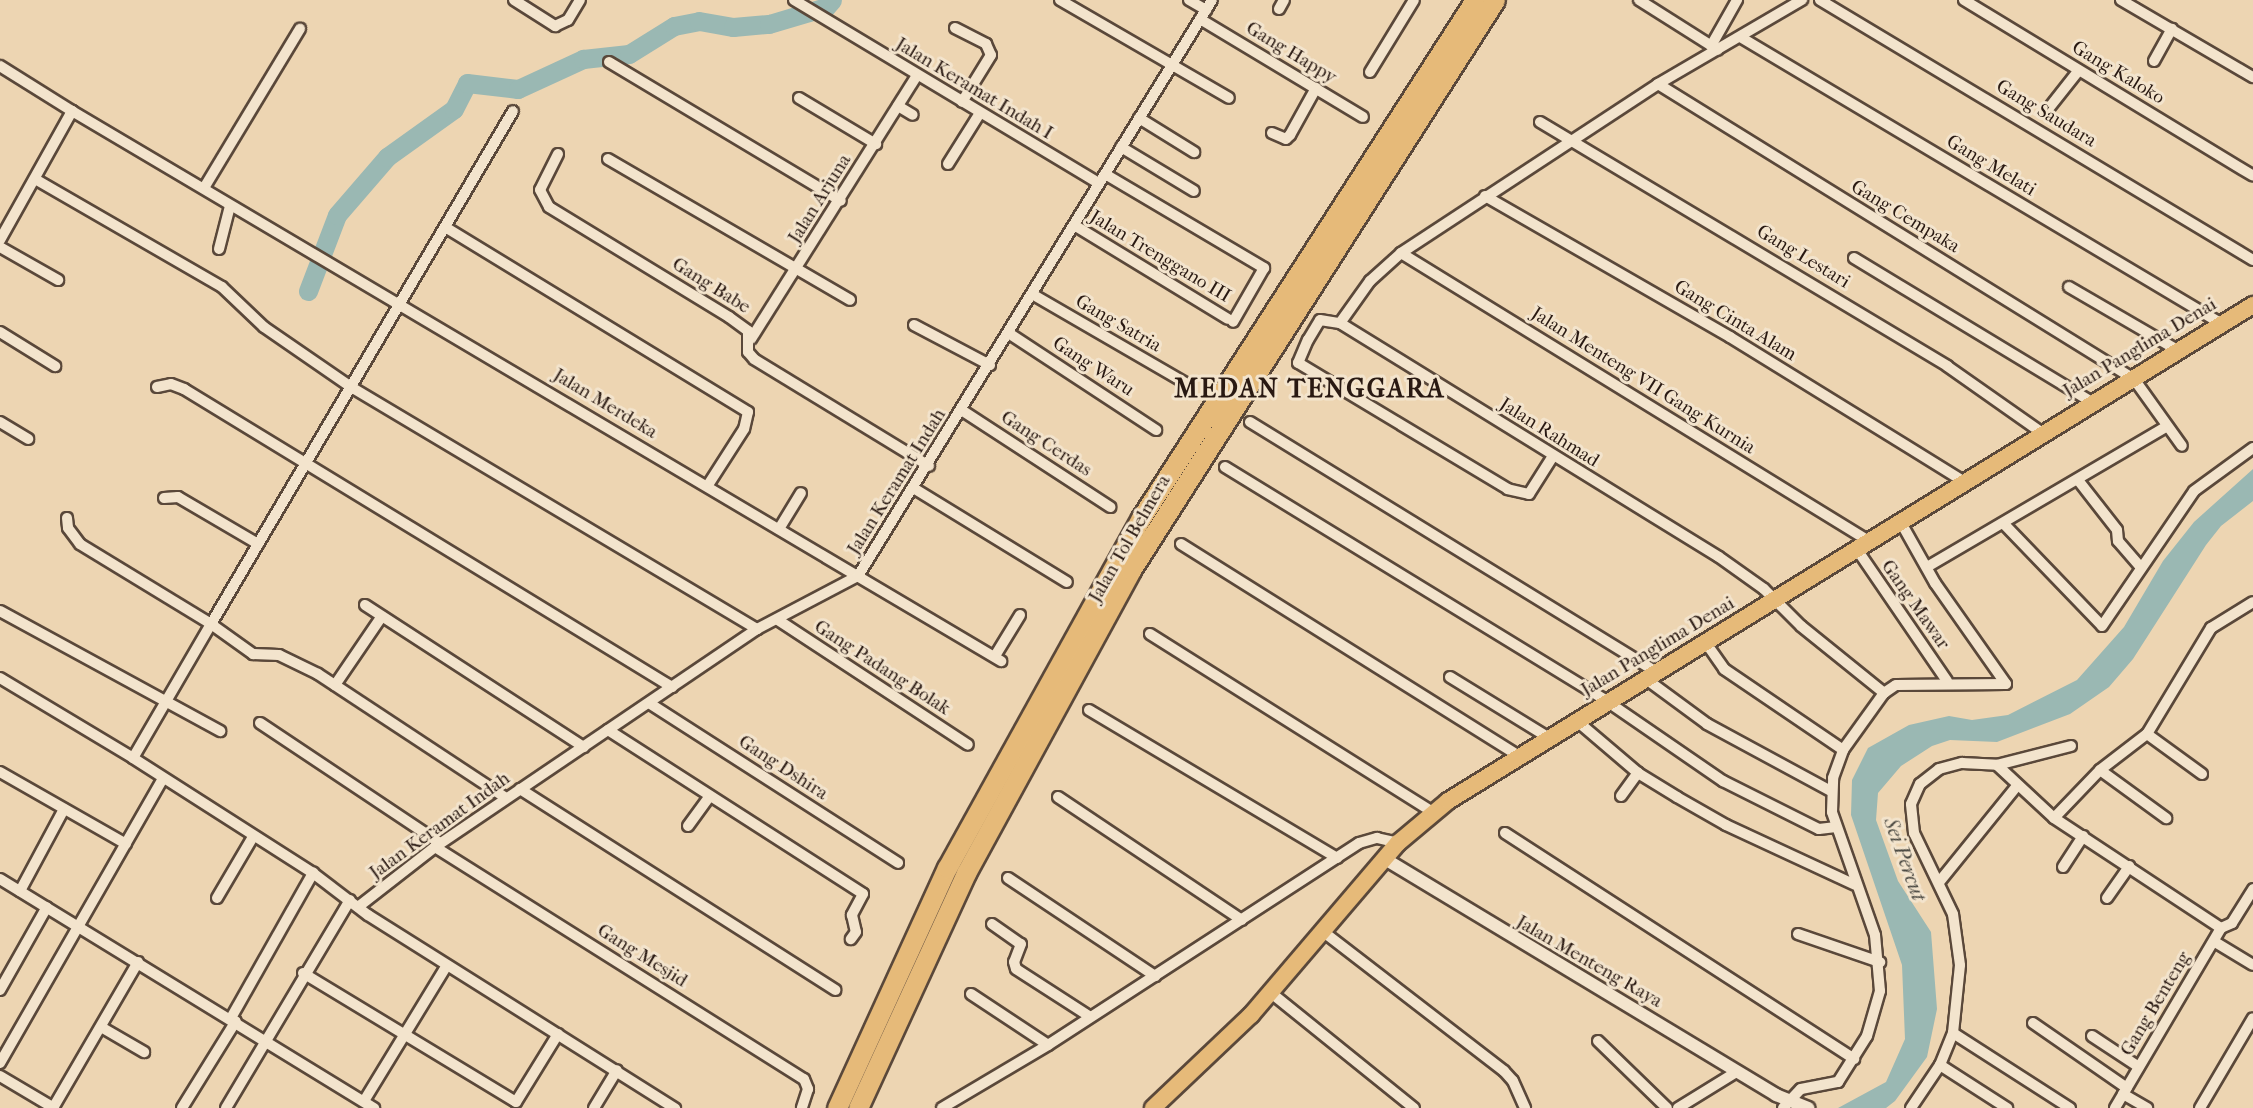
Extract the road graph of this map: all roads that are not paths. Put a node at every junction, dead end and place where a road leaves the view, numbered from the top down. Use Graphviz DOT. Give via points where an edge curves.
graph roads {
  1 [pos="514,0"];
  2 [pos="580,0"];
  3 [pos="794,0"];
  4 [pos="1060,0"];
  5 [pos="1189,0"];
  6 [pos="1212,0"];
  7 [pos="1414,0"];
  8 [pos="1475,0"];
  9 [pos="1495,0"];
  10 [pos="1639,0"];
  11 [pos="1737,0"];
  12 [pos="1802,0"];
  13 [pos="1820,0"];
  14 [pos="1964,0"];
  15 [pos="2121,0"];
  16 [pos="812,6"];
  17 [pos="1203,15"];
  18 [pos="955,28"];
  19 [pos="299,29"];
  20 [pos="2172,29"];
  21 [pos="1742,38"];
  22 [pos="1715,48"];
  23 [pos="2154,61"];
  24 [pos="609,62"];
  25 [pos="1171,64"];
  26 [pos="0,66"];
  27 [pos="2079,70"];
  28 [pos="1370,72"];
  29 [pos="916,77"];
  30 [pos="2253,77"];
  31 [pos="1658,84"];
  32 [pos="1316,88"];
  33 [pos="799,97"];
  34 [pos="1229,98"];
  35 [pos="962,102"];
  36 [pos="898,106"];
  37 [pos="2049,108"];
  38 [pos="72,111"];
  39 [pos="513,111"];
  40 [pos="980,113"];
  41 [pos="914,115"];
  42 [pos="1363,117"];
  43 [pos="1139,118"];
  44 [pos="1540,122"];
  45 [pos="1272,133"];
  46 [pos="1572,141"];
  47 [pos="876,144"];
  48 [pos="1121,147"];
  49 [pos="1195,152"];
  50 [pos="558,154"];
  51 [pos="608,159"];
  52 [pos="948,164"];
  53 [pos="2253,176"];
  54 [pos="35,178"];
  55 [pos="1102,179"];
  56 [pos="204,188"];
  57 [pos="1194,191"];
  58 [pos="1485,196"];
  59 [pos="841,201"];
  60 [pos="230,206"];
  61 [pos="1074,225"];
  62 [pos="445,227"];
  63 [pos="0,240"];
  64 [pos="0,247"];
  65 [pos="219,249"];
  66 [pos="1401,253"];
  67 [pos="1854,258"];
  68 [pos="2253,260"];
  69 [pos="795,270"];
  70 [pos="58,281"];
  71 [pos="2069,287"];
  72 [pos="1032,294"];
  73 [pos="850,300"];
  74 [pos="401,303"];
  75 [pos="2253,305"];
  76 [pos="1230,321"];
  77 [pos="1340,323"];
  78 [pos="2222,324"];
  79 [pos="914,325"];
  80 [pos="0,331"];
  81 [pos="1010,334"];
  82 [pos="751,338"];
  83 [pos="2179,351"];
  84 [pos="990,365"];
  85 [pos="55,366"];
  86 [pos="2134,379"];
  87 [pos="1187,384"];
  88 [pos="157,387"];
  89 [pos="351,387"];
  90 [pos="2092,402"];
  91 [pos="963,411"];
  92 [pos="0,422"];
  93 [pos="1250,422"];
  94 [pos="2166,427"];
  95 [pos="1156,430"];
  96 [pos="2041,432"];
  97 [pos="28,439"];
  98 [pos="2182,446"];
  99 [pos="2253,448"];
  100 [pos="1553,456"];
  101 [pos="306,463"];
  102 [pos="929,466"];
  103 [pos="1225,467"];
  104 [pos="2078,480"];
  105 [pos="1963,481"];
  106 [pos="708,485"];
  107 [pos="915,489"];
  108 [pos="801,493"];
  109 [pos="164,498"];
  110 [pos="1111,507"];
  111 [pos="67,518"];
  112 [pos="1900,521"];
  113 [pos="2004,524"];
  114 [pos="779,529"];
  115 [pos="258,544"];
  116 [pos="1181,544"];
  117 [pos="1861,544"];
  118 [pos="2140,566"];
  119 [pos="1927,567"];
  120 [pos="858,576"];
  121 [pos="1068,582"];
  122 [pos="1775,600"];
  123 [pos="2253,602"];
  124 [pos="365,605"];
  125 [pos="0,611"];
  126 [pos="1020,615"];
  127 [pos="382,616"];
  128 [pos="778,620"];
  129 [pos="211,624"];
  130 [pos="757,629"];
  131 [pos="1150,634"];
  132 [pos="1706,643"];
  133 [pos="1651,676"];
  134 [pos="1450,677"];
  135 [pos="0,678"];
  136 [pos="1947,681"];
  137 [pos="335,685"];
  138 [pos="672,687"];
  139 [pos="1884,693"];
  140 [pos="164,701"];
  141 [pos="1608,702"];
  142 [pos="649,703"];
  143 [pos="1089,710"];
  144 [pos="1577,721"];
  145 [pos="260,723"];
  146 [pos="608,730"];
  147 [pos="220,731"];
  148 [pos="2147,734"];
  149 [pos="1549,738"];
  150 [pos="968,745"];
  151 [pos="2071,746"];
  152 [pos="584,747"];
  153 [pos="1843,750"];
  154 [pos="1519,756"];
  155 [pos="133,758"];
  156 [pos="1997,765"];
  157 [pos="2100,769"];
  158 [pos="0,773"];
  159 [pos="1638,773"];
  160 [pos="2202,774"];
  161 [pos="163,778"];
  162 [pos="2017,786"];
  163 [pos="520,789"];
  164 [pos="1831,791"];
  165 [pos="710,796"];
  166 [pos="1621,796"];
  167 [pos="1058,797"];
  168 [pos="506,798"];
  169 [pos="64,809"];
  170 [pos="1433,812"];
  171 [pos="2054,818"];
  172 [pos="2166,818"];
  173 [pos="688,826"];
  174 [pos="1836,827"];
  175 [pos="1505,833"];
  176 [pos="2083,836"];
  177 [pos="253,837"];
  178 [pos="1398,843"];
  179 [pos="126,844"];
  180 [pos="438,845"];
  181 [pos="1337,858"];
  182 [pos="1385,859"];
  183 [pos="898,863"];
  184 [pos="2129,866"];
  185 [pos="2063,867"];
  186 [pos="313,873"];
  187 [pos="1008,878"];
  188 [pos="0,879"];
  189 [pos="1940,881"];
  190 [pos="1855,885"];
  191 [pos="20,891"];
  192 [pos="2251,896"];
  193 [pos="217,898"];
  194 [pos="2107,898"];
  195 [pos="354,903"];
  196 [pos="47,907"];
  197 [pos="1242,920"];
  198 [pos="992,924"];
  199 [pos="2217,924"];
  200 [pos="80,927"];
  201 [pos="1321,930"];
  202 [pos="1798,934"];
  203 [pos="851,940"];
  204 [pos="2215,942"];
  205 [pos="138,962"];
  206 [pos="1880,962"];
  207 [pos="447,965"];
  208 [pos="2253,965"];
  209 [pos="303,973"];
  210 [pos="1155,976"];
  211 [pos="0,990"];
  212 [pos="835,990"];
  213 [pos="1270,992"];
  214 [pos="971,994"];
  215 [pos="1089,1016"];
  216 [pos="2253,1018"];
  217 [pos="234,1019"];
  218 [pos="2033,1023"];
  219 [pos="101,1027"];
  220 [pos="1953,1033"];
  221 [pos="558,1034"];
  222 [pos="404,1035"];
  223 [pos="2092,1036"];
  224 [pos="266,1039"];
  225 [pos="1598,1041"];
  226 [pos="1048,1045"];
  227 [pos="144,1052"];
  228 [pos="1854,1059"];
  229 [pos="0,1063"];
  230 [pos="1940,1065"];
  231 [pos="2139,1067"];
  232 [pos="617,1070"];
  233 [pos="1738,1071"];
  234 [pos="0,1076"];
  235 [pos="2125,1091"];
  236 [pos="658,1097"];
  237 [pos="364,1101"];
  238 [pos="1785,1105"];
  239 [pos="1806,1107"];
  240 [pos="53,1108"];
  241 [pos="182,1108"];
  242 [pos="226,1108"];
  243 [pos="374,1108"];
  244 [pos="594,1108"];
  245 [pos="651,1108"];
  246 [pos="675,1108"];
  247 [pos="802,1108"];
  248 [pos="837,1108"];
  249 [pos="858,1108"];
  250 [pos="942,1108"];
  251 [pos="1153,1108"];
  252 [pos="1414,1108"];
  253 [pos="1525,1108"];
  254 [pos="1667,1108"];
  255 [pos="1678,1108"];
  256 [pos="1911,1108"];
  257 [pos="2007,1108"];
  258 [pos="2070,1108"];
  259 [pos="2115,1108"];
  260 [pos="2147,1108"];
  261 [pos="2200,1108"];
  1 -- 2 [label="street" via="555,26 568,20"];
  3 -- 16 [label="street, Jalan Keramat Indah I"];
  4 -- 25 [label="street"];
  5 -- 17 [label="street, Gang Happy"];
  6 -- 17 [label="street, Jalan Keramat Indah"];
  7 -- 28 [label="street"];
  8 -- 248 [label="highway, Jalan Tol Belmera" via="1141,519 947,868"];
  9 -- 249 [label="highway, Jalan Tol Belmera" via="1131,570 966,873"];
  10 -- 22 [label="street"];
  11 -- 22 [label="street"];
  12 -- 21 [label="street"];
  13 -- 68 [label="street, Gang Saudara"];
  14 -- 27 [label="street, Gang Kaloko"];
  15 -- 20 [label="street"];
  16 -- 29 [label="street, Jalan Keramat Indah I" via="832,24"];
  17 -- 25 [label="street, Jalan Keramat Indah"];
  17 -- 32 [label="street, Gang Happy"];
  18 -- 35 [label="street" via="986,44 992,55"];
  19 -- 56 [label="street"];
  20 -- 23 [label="street"];
  20 -- 30 [label="street"];
  21 -- 22 [label="street"];
  21 -- 78 [label="street, Gang Melati"];
  22 -- 31 [label="street"];
  24 -- 59 [label="street"];
  25 -- 34 [label="street"];
  25 -- 43 [label="street, Jalan Keramat Indah"];
  26 -- 38 [label="street, Jalan Merdeka"];
  27 -- 37 [label="street"];
  27 -- 53 [label="street, Gang Kaloko"];
  29 -- 35 [label="street, Jalan Keramat Indah I"];
  29 -- 36 [label="street, Jalan Arjuna"];
  31 -- 46 [label="street"];
  31 -- 86 [label="street, Gang Cempaka"];
  32 -- 42 [label="street, Gang Happy"];
  32 -- 45 [label="street" via="1290,135 1286,139"];
  33 -- 47 [label="street"];
  35 -- 40 [label="street, Jalan Keramat Indah I"];
  36 -- 41 [label="street"];
  36 -- 47 [label="street, Jalan Arjuna"];
  38 -- 54 [label="street"];
  38 -- 56 [label="street, Jalan Merdeka"];
  39 -- 62 [label="street"];
  40 -- 52 [label="street"];
  40 -- 55 [label="street, Jalan Keramat Indah I"];
  43 -- 48 [label="street, Jalan Keramat Indah"];
  43 -- 49 [label="street"];
  44 -- 46 [label="street, Gang Lestari"];
  46 -- 58 [label="street"];
  46 -- 96 [label="street, Gang Lestari" via="1936,359"];
  47 -- 59 [label="street, Jalan Arjuna"];
  48 -- 55 [label="street, Jalan Keramat Indah"];
  48 -- 57 [label="street"];
  50 -- 82 [label="street, Gang Babe" via="540,190 545,203 729,317"];
  51 -- 69 [label="street"];
  54 -- 63 [label="street"];
  54 -- 89 [label="street" via="210,279 264,327"];
  55 -- 61 [label="street, Jalan Keramat Indah"];
  55 -- 76 [label="street, Jalan Keramat Indah I" via="1264,268"];
  56 -- 60 [label="street, Jalan Merdeka"];
  58 -- 66 [label="street"];
  58 -- 105 [label="street, Gang Cinta Alam" via="1730,337"];
  59 -- 69 [label="street, Jalan Arjuna"];
  60 -- 65 [label="street"];
  60 -- 74 [label="street, Jalan Merdeka"];
  61 -- 72 [label="street, Jalan Keramat Indah"];
  61 -- 76 [label="street, Jalan Trenggano III"];
  62 -- 74 [label="street"];
  62 -- 106 [label="street" via="748,412 744,429"];
  64 -- 70 [label="street"];
  66 -- 77 [label="street" via="1370,281"];
  66 -- 117 [label="street, Jalan Menteng VII Gang Kurnia"];
  67 -- 90 [label="street"];
  69 -- 73 [label="street"];
  69 -- 82 [label="street, Jalan Arjuna"];
  71 -- 83 [label="street"];
  72 -- 81 [label="street, Jalan Keramat Indah"];
  72 -- 87 [label="street, Gang Satria"];
  74 -- 89 [label="street"];
  74 -- 106 [label="street, Jalan Merdeka"];
  75 -- 78 [label="main road, Jalan Panglima Denai"];
  77 -- 100 [label="street, Jalan Rahmad"];
  77 -- 100 [label="street" via="1320,320 1298,363 1508,489 1529,494"];
  78 -- 83 [label="main road, Jalan Panglima Denai"];
  79 -- 84 [label="street"];
  80 -- 85 [label="street"];
  81 -- 84 [label="street, Jalan Keramat Indah"];
  81 -- 95 [label="street, Gang Waru"];
  82 -- 102 [label="street, Gang Babe" via="748,352 754,359"];
  83 -- 86 [label="main road, Jalan Panglima Denai"];
  84 -- 91 [label="street, Jalan Keramat Indah"];
  86 -- 90 [label="main road, Jalan Panglima Denai"];
  86 -- 94 [label="street"];
  88 -- 101 [label="street" via="178,386"];
  89 -- 101 [label="street"];
  89 -- 130 [label="street"];
  90 -- 96 [label="main road, Jalan Panglima Denai"];
  91 -- 102 [label="street, Jalan Keramat Indah"];
  91 -- 110 [label="street, Gang Cerdas"];
  92 -- 97 [label="street"];
  93 -- 133 [label="street"];
  94 -- 98 [label="street"];
  94 -- 104 [label="street"];
  96 -- 105 [label="main road, Jalan Panglima Denai"];
  99 -- 118 [label="street" via="2194,491"];
  100 -- 122 [label="street, Jalan Rahmad" via="1719,557"];
  101 -- 115 [label="street"];
  101 -- 138 [label="street"];
  102 -- 107 [label="street, Jalan Keramat Indah"];
  103 -- 141 [label="street"];
  104 -- 113 [label="street"];
  104 -- 118 [label="street"];
  105 -- 112 [label="main road, Jalan Panglima Denai"];
  106 -- 114 [label="street, Jalan Merdeka"];
  107 -- 120 [label="street, Jalan Keramat Indah"];
  107 -- 121 [label="street"];
  108 -- 114 [label="street"];
  109 -- 115 [label="street" via="178,497"];
  111 -- 129 [label="street" via="68,528 80,544"];
  112 -- 117 [label="main road, Jalan Panglima Denai"];
  112 -- 119 [label="street"];
  113 -- 118 [label="street" via="2102,626"];
  113 -- 119 [label="street"];
  114 -- 120 [label="street, Jalan Merdeka"];
  115 -- 129 [label="street"];
  116 -- 154 [label="street"];
  117 -- 122 [label="main road, Jalan Panglima Denai"];
  117 -- 136 [label="street, Gang Mawar"];
  119 -- 136 [label="street" via="2006,684"];
  120 -- 126 [label="street, Jalan Merdeka" via="998,659"];
  120 -- 128 [label="street, Jalan Keramat Indah"];
  122 -- 132 [label="main road, Jalan Panglima Denai"];
  122 -- 139 [label="street, Jalan Rahmad"];
  123 -- 148 [label="street" via="2207,633"];
  124 -- 127 [label="street"];
  125 -- 140 [label="street"];
  127 -- 137 [label="street"];
  127 -- 152 [label="street"];
  128 -- 130 [label="street, Jalan Keramat Indah"];
  128 -- 150 [label="street, Gang Padang Bolak"];
  129 -- 137 [label="street" via="253,654 279,655"];
  129 -- 140 [label="street"];
  130 -- 138 [label="street, Jalan Keramat Indah"];
  131 -- 170 [label="street"];
  132 -- 133 [label="main road, Jalan Panglima Denai"];
  132 -- 153 [label="street" via="1724,668"];
  133 -- 141 [label="main road, Jalan Panglima Denai"];
  133 -- 164 [label="street" via="1707,724"];
  134 -- 149 [label="street"];
  135 -- 155 [label="street"];
  136 -- 139 [label="street" via="1904,683"];
  137 -- 168 [label="street"];
  138 -- 142 [label="street, Jalan Keramat Indah"];
  139 -- 153 [label="street"];
  140 -- 147 [label="street"];
  140 -- 155 [label="street"];
  141 -- 144 [label="main road, Jalan Panglima Denai"];
  141 -- 174 [label="street" via="1742,792 1819,829"];
  142 -- 146 [label="street, Jalan Keramat Indah"];
  142 -- 183 [label="street, Gang Dshira"];
  143 -- 181 [label="street"];
  144 -- 149 [label="main road, Jalan Panglima Denai"];
  144 -- 159 [label="street"];
  145 -- 180 [label="street"];
  146 -- 152 [label="street, Jalan Keramat Indah"];
  146 -- 165 [label="street"];
  148 -- 157 [label="street"];
  148 -- 160 [label="street"];
  149 -- 154 [label="main road, Jalan Panglima Denai"];
  151 -- 156 [label="street"];
  152 -- 163 [label="street, Jalan Keramat Indah"];
  153 -- 164 [label="street"];
  154 -- 170 [label="main road, Jalan Panglima Denai"];
  155 -- 161 [label="street"];
  156 -- 162 [label="street"];
  156 -- 189 [label="street" via="1954,764 1932,773 1915,793 1910,813 1914,833"];
  157 -- 171 [label="street"];
  157 -- 172 [label="street"];
  158 -- 169 [label="street"];
  159 -- 166 [label="street"];
  159 -- 190 [label="street" via="1726,825"];
  161 -- 177 [label="street"];
  161 -- 179 [label="street"];
  162 -- 171 [label="street"];
  162 -- 189 [label="street"];
  163 -- 168 [label="street, Jalan Keramat Indah"];
  163 -- 212 [label="street"];
  164 -- 174 [label="street"];
  165 -- 173 [label="street"];
  165 -- 203 [label="street" via="863,894 852,915 856,932"];
  167 -- 197 [label="street"];
  168 -- 180 [label="street, Jalan Keramat Indah"];
  169 -- 179 [label="street"];
  169 -- 191 [label="street"];
  170 -- 178 [label="main road, Jalan Panglima Denai"];
  171 -- 176 [label="street"];
  174 -- 190 [label="street"];
  175 -- 228 [label="street"];
  176 -- 184 [label="street"];
  176 -- 185 [label="street"];
  177 -- 186 [label="street"];
  177 -- 193 [label="street"];
  178 -- 181 [label="street" via="1366,839"];
  178 -- 182 [label="main road, Jalan Panglima Denai"];
  179 -- 200 [label="street"];
  180 -- 195 [label="street, Jalan Keramat Indah"];
  180 -- 247 [label="street, Gang Mesjid" via="804,1079 808,1089"];
  181 -- 197 [label="street"];
  182 -- 201 [label="main road, Jalan Panglima Denai"];
  182 -- 233 [label="street, Jalan Menteng Raya"];
  184 -- 194 [label="street"];
  184 -- 199 [label="street"];
  186 -- 195 [label="street"];
  186 -- 217 [label="street"];
  187 -- 210 [label="street"];
  188 -- 191 [label="street"];
  189 -- 220 [label="street" via="1953,914 1960,965"];
  190 -- 206 [label="street" via="1875,935"];
  191 -- 196 [label="street"];
  192 -- 199 [label="street" via="2230,925"];
  195 -- 207 [label="street"];
  195 -- 209 [label="street, Jalan Keramat Indah"];
  196 -- 200 [label="street"];
  196 -- 211 [label="street"];
  197 -- 210 [label="street"];
  198 -- 215 [label="street" via="1021,944 1016,969"];
  199 -- 204 [label="street, Gang Benteng"];
  200 -- 205 [label="street"];
  200 -- 229 [label="street"];
  201 -- 213 [label="main road, Jalan Panglima Denai"];
  201 -- 253 [label="street" via="1504,1071"];
  202 -- 206 [label="street"];
  204 -- 208 [label="street"];
  204 -- 231 [label="street, Gang Benteng"];
  205 -- 217 [label="street"];
  205 -- 219 [label="street"];
  206 -- 228 [label="street" via="1880,991"];
  207 -- 221 [label="street"];
  207 -- 222 [label="street"];
  209 -- 222 [label="street"];
  209 -- 224 [label="street, Jalan Keramat Indah"];
  210 -- 215 [label="street"];
  213 -- 251 [label="main road, Jalan Panglima Denai"];
  213 -- 252 [label="street"];
  214 -- 226 [label="street"];
  215 -- 226 [label="street"];
  216 -- 261 [label="street"];
  217 -- 224 [label="street"];
  217 -- 241 [label="street"];
  218 -- 235 [label="street"];
  219 -- 227 [label="street"];
  219 -- 240 [label="street"];
  220 -- 230 [label="street"];
  220 -- 258 [label="street"];
  221 -- 222 [label="street" via="516,1102"];
  221 -- 232 [label="street"];
  222 -- 237 [label="street"];
  223 -- 231 [label="street"];
  224 -- 237 [label="street"];
  224 -- 242 [label="street, Jalan Keramat Indah"];
  225 -- 254 [label="street"];
  226 -- 250 [label="street"];
  228 -- 238 [label="street" via="1836,1084 1804,1088"];
  230 -- 256 [label="street"];
  230 -- 257 [label="street"];
  231 -- 235 [label="street, Gang Benteng"];
  232 -- 236 [label="street"];
  232 -- 244 [label="street"];
  233 -- 238 [label="street, Jalan Menteng Raya"];
  233 -- 255 [label="street"];
  234 -- 240 [label="street"];
  235 -- 259 [label="street, Gang Benteng"];
  235 -- 260 [label="street"];
  236 -- 245 [label="street"];
  236 -- 246 [label="street"];
  237 -- 243 [label="street"];
  238 -- 239 [label="street, Jalan Menteng Raya"];
}
